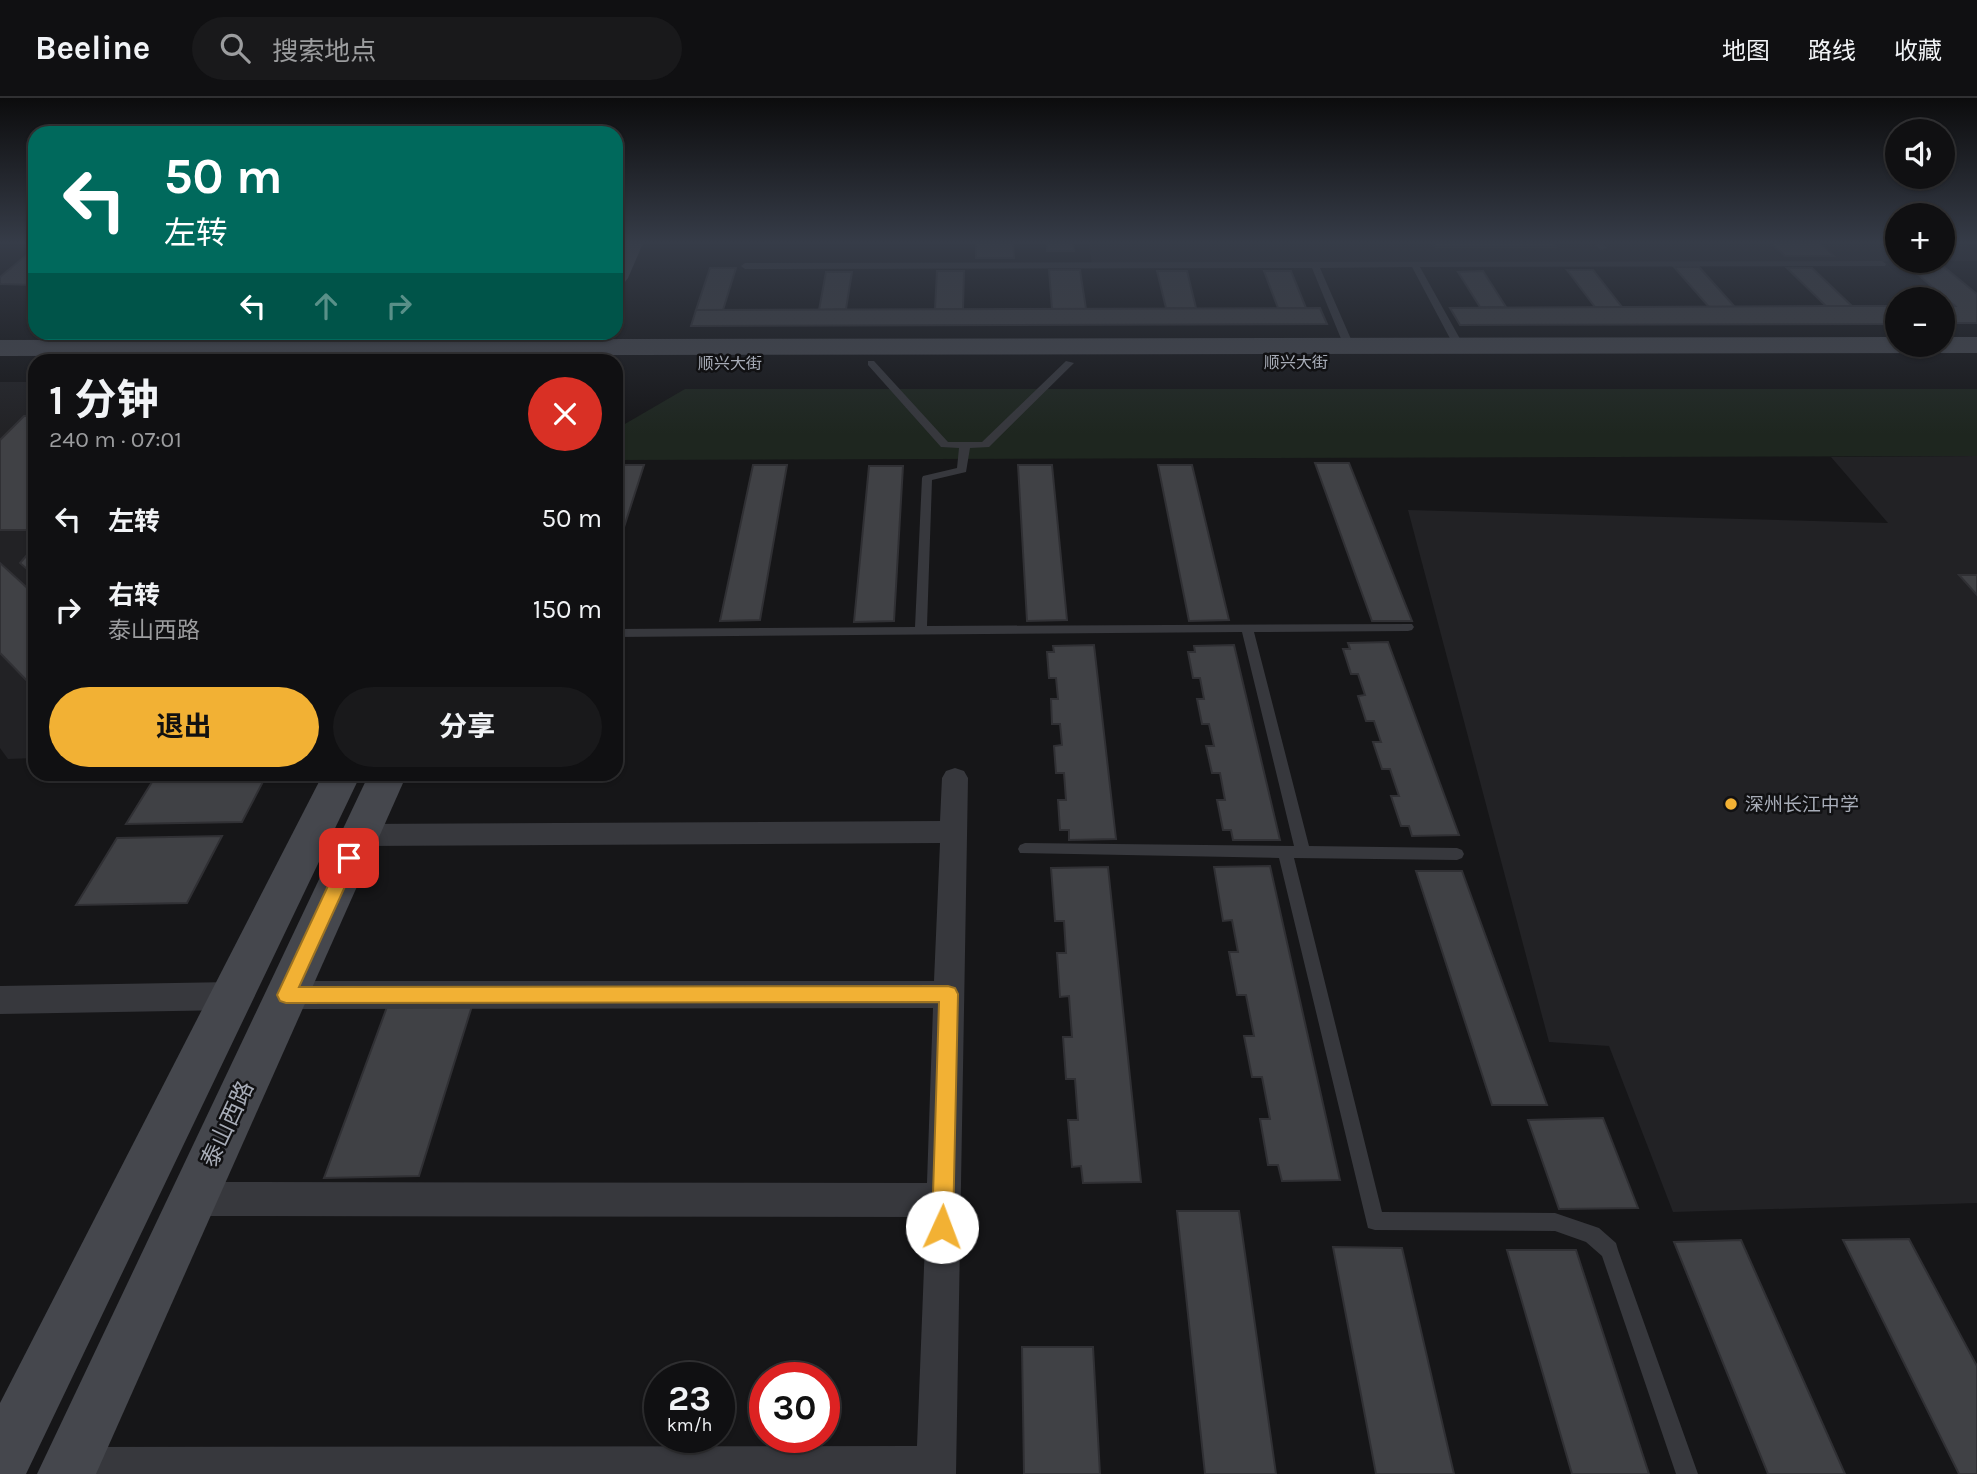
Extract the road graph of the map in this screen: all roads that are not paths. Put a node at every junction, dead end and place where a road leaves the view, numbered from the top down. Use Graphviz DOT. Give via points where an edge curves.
graph roads {
  1 [pos="1332,305"];
  2 [pos="1437,305"];
  3 [pos="1977,345"];
  4 [pos="1349,346"];
  5 [pos="1459,346"];
  6 [pos="0,348"];
  7 [pos="552,349"];
  8 [pos="583,349"];
  9 [pos="1977,361"];
  10 [pos="623,363"];
  11 [pos="870,363"];
  12 [pos="1069,363"];
  13 [pos="0,364"];
  14 [pos="28,364"];
  15 [pos="965,445"];
  16 [pos="1408,627"];
  17 [pos="1247,628"];
  18 [pos="921,631"];
  19 [pos="623,633"];
  20 [pos="954,778"];
  21 [pos="339,781"];
  22 [pos="385,781"];
  23 [pos="953,832"];
  24 [pos="360,835"];
  25 [pos="1025,849"];
  26 [pos="1294,852"];
  27 [pos="1457,854"];
  28 [pos="948,994"];
  29 [pos="286,995"];
  30 [pos="232,996"];
  31 [pos="0,1000"];
  32 [pos="193,1199"];
  33 [pos="943,1200"];
  34 [pos="1,1461"];
  35 [pos="936,1470"];
  36 [pos="68,1471"];
  37 [pos="1687,1474"];
  1 -- 4 [label="lane"];
  2 -- 5 [label="lane"];
  3 -- 5 [label="main road, 顺兴大街"];
  4 -- 5 [label="main road, 顺兴大街"];
  4 -- 8 [label="main road, 顺兴大街"];
  6 -- 7 [label="main road, 顺兴大街"];
  7 -- 8 [label="main road, 顺兴大街"];
  9 -- 12 [label="main road, 顺兴大街"];
  10 -- 11 [label="main road, 顺兴大街"];
  11 -- 12 [label="main road, 顺兴大街"];
  11 -- 15 [label="lane" via="945,445"];
  12 -- 15 [label="lane" via="985,445"];
  13 -- 14 [label="main road"];
  15 -- 18 [label="lane" via="962,471 927,478"];
  16 -- 17 [label="lane"];
  17 -- 18 [label="lane"];
  17 -- 26 [label="lane"];
  18 -- 19 [label="lane"];
  20 -- 23 [label="street"];
  21 -- 30 [label="main road"];
  22 -- 24 [label="main road, 泰山西路"];
  23 -- 24 [label="street"];
  23 -- 28 [label="street"];
  24 -- 29 [label="main road, 泰山西路"];
  25 -- 26 [label="lane"];
  26 -- 27 [label="lane"];
  26 -- 37 [label="lane" via="1375,1221 1555,1222 1592,1235 1609,1250"];
  28 -- 29 [label="street"];
  28 -- 33 [label="street"];
  29 -- 32 [label="main road, 泰山西路"];
  30 -- 31 [label="street"];
  30 -- 34 [label="main road"];
  32 -- 33 [label="street"];
  32 -- 36 [label="main road, 泰山西路"];
  33 -- 35 [label="street"];
  35 -- 36 [label="street"];
}
